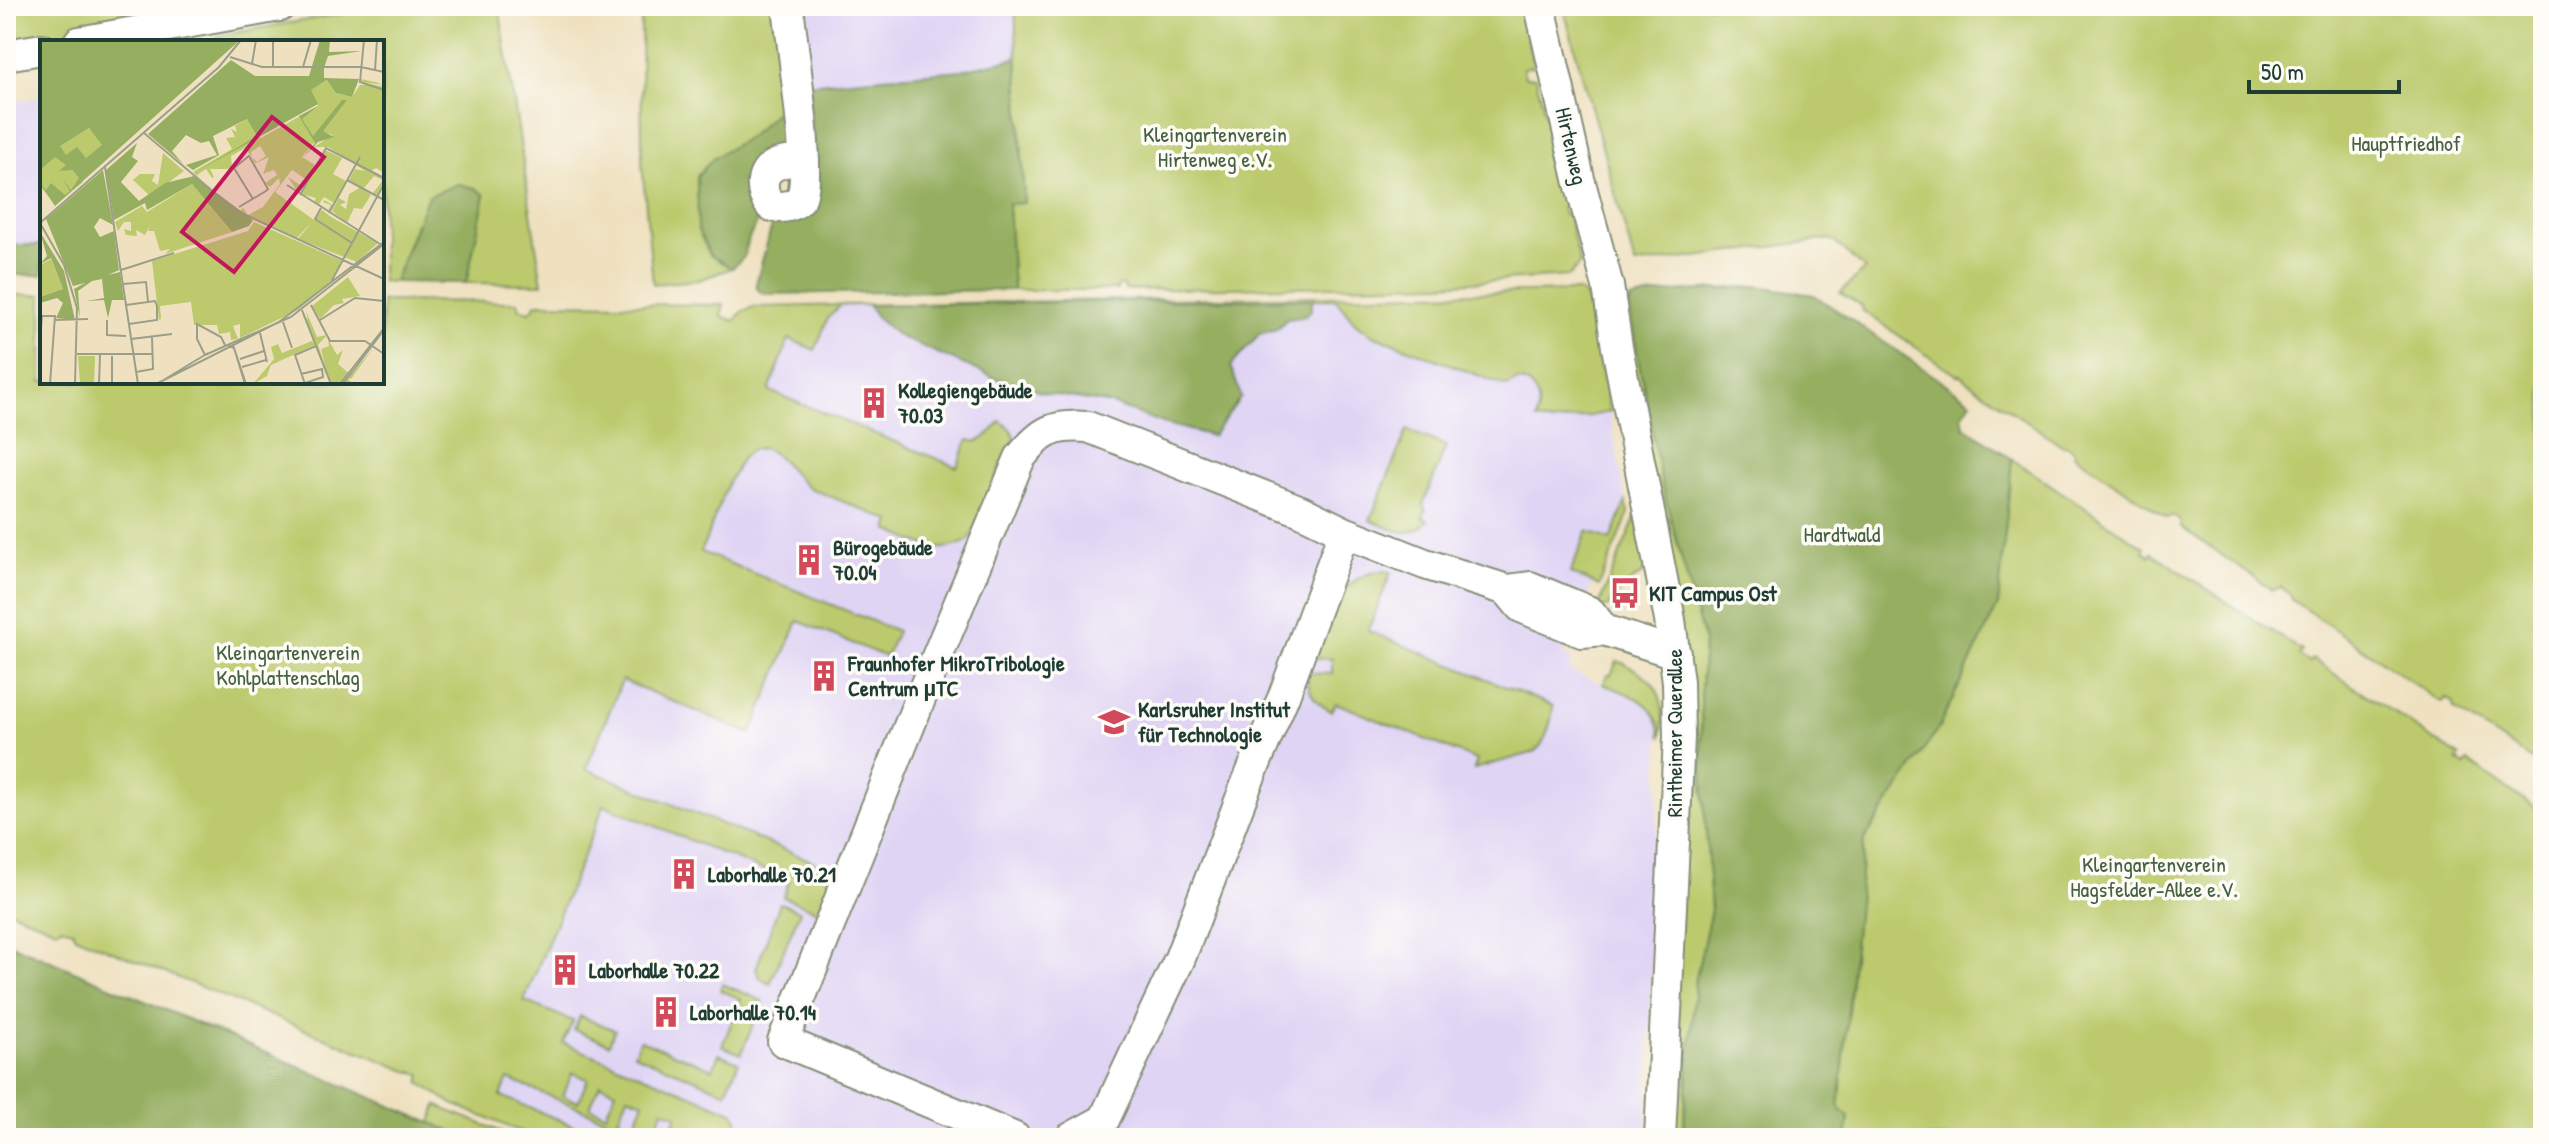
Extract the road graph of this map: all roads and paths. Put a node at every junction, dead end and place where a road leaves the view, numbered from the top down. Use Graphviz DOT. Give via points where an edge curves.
graph roads {
  1 [pos="280,6"];
  2 [pos="788,6"];
  3 [pos="1540,6"];
  4 [pos="90,40"];
  5 [pos="40,49"];
  6 [pos="6,55"];
  7 [pos="804,160"];
  8 [pos="1608,286"];
  9 [pos="1344,532"];
  10 [pos="1675,653"];
  11 [pos="1015,1138"];
  12 [pos="1071,1138"];
  13 [pos="1660,1138"];
  1 -- 4 [label="street"];
  2 -- 7 [label="street"];
  3 -- 8 [label="street, Hirtenweg"];
  5 -- 6 [label="street"];
  8 -- 10 [label="street, Rintheimer Querallee"];
  9 -- 10 [label="street" via="1507,590 1530,587 1590,612 1604,630"];
  9 -- 11 [label="street" via="1088,427 1045,431 1020,458 783,1041"];
  9 -- 12 [label="street" via="1180,958 1104,1120"];
  10 -- 13 [label="street, Rintheimer Querallee" via="1679,737"];
}
